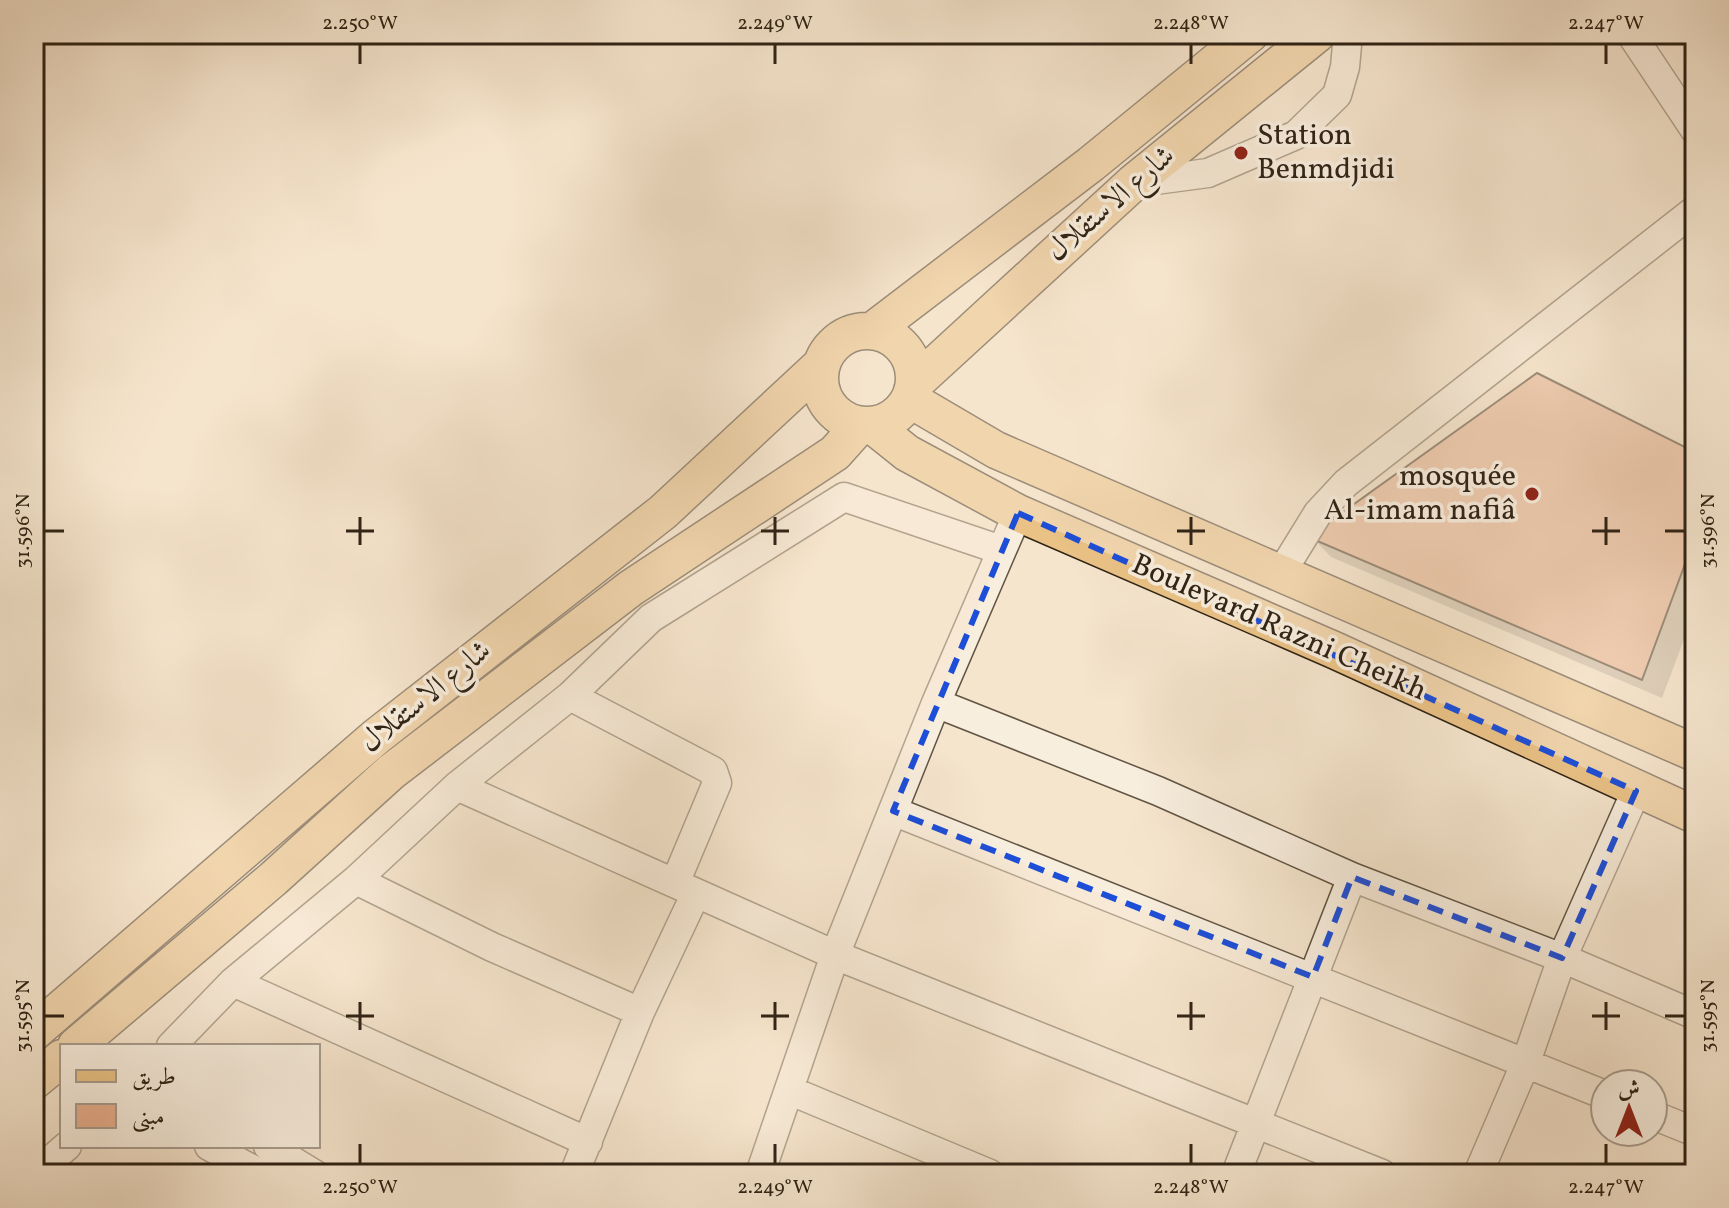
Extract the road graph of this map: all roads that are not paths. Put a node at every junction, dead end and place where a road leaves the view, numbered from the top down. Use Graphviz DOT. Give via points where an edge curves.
graph roads {
  1 [pos="1250,34"];
  2 [pos="1317,34"];
  3 [pos="1348,34"];
  4 [pos="1631,34"];
  5 [pos="1695,130"];
  6 [pos="1133,183"];
  7 [pos="1695,210"];
  8 [pos="872,331"];
  9 [pos="820,366"];
  10 [pos="912,392"];
  11 [pos="866,425"];
  12 [pos="835,453"];
  13 [pos="844,497"];
  14 [pos="1018,513"];
  15 [pos="1001,550"];
  16 [pos="1281,573"];
  17 [pos="570,696"];
  18 [pos="936,703"];
  19 [pos="1695,753"];
  20 [pos="457,786"];
  21 [pos="1636,791"];
  22 [pos="893,811"];
  23 [pos="1695,815"];
  24 [pos="1352,877"];
  25 [pos="356,880"];
  26 [pos="685,888"];
  27 [pos="835,955"];
  28 [pos="1562,958"];
  29 [pos="1313,977"];
  30 [pos="233,982"];
  31 [pos="640,1012"];
  32 [pos="1695,1015"];
  33 [pos="34,1032"];
  34 [pos="78,1044"];
  35 [pos="173,1044"];
  36 [pos="60,1060"];
  37 [pos="1526,1062"];
  38 [pos="34,1081"];
  39 [pos="1589,1088"];
  40 [pos="791,1091"];
  41 [pos="1669,1121"];
  42 [pos="1257,1122"];
  43 [pos="1695,1132"];
  44 [pos="588,1142"];
  45 [pos="213,1148"];
  46 [pos="280,1159"];
  47 [pos="261,1174"];
  48 [pos="314,1174"];
  49 [pos="574,1174"];
  50 [pos="760,1174"];
  51 [pos="990,1174"];
  52 [pos="1236,1174"];
  53 [pos="1382,1174"];
  54 [pos="1478,1174"];
  1 -- 8 [label="main road, شارع الاستقلال"];
  2 -- 6 [label="main road, شارع الاستقلال"];
  3 -- 6 [label="street" via="1337,95 1296,135 1208,173"];
  4 -- 5 [label="street"];
  6 -- 10 [label="main road, شارع الاستقلال"];
  7 -- 16 [label="street" via="1346,483 1318,513"];
  8 -- 9 [label="main road" via="855,331 839,339"];
  8 -- 10 [label="main road" via="887,334 909,355"];
  9 -- 11 [label="main road" via="827,404 847,421"];
  9 -- 33 [label="main road, شارع الاستقلال" via="663,512 377,736"];
  10 -- 11 [label="main road" via="887,421"];
  10 -- 16 [label="main road, Boulevard Razni Cheikh" via="996,450"];
  11 -- 12 [label="main road, شارع الاستقلال"];
  11 -- 14 [label="main road, Boulevard Razni Cheikh" via="932,469"];
  12 -- 13 [label="street"];
  12 -- 34 [label="main road, شارع الاستقلال" via="631,588 391,772"];
  13 -- 15 [label="street"];
  13 -- 17 [label="street" via="651,618"];
  14 -- 15 [label="street"];
  14 -- 21 [label="main road, Boulevard Razni Cheikh" via="1334,650"];
  15 -- 18 [label="street"];
  16 -- 19 [label="main road, Boulevard Razni Cheikh"];
  17 -- 20 [label="street"];
  17 -- 26 [label="street" via="713,771 717,783"];
  18 -- 22 [label="street"];
  18 -- 24 [label="street" via="1158,791"];
  20 -- 25 [label="street"];
  20 -- 26 [label="street"];
  21 -- 23 [label="main road, Boulevard Razni Cheikh"];
  21 -- 28 [label="street"];
  22 -- 27 [label="street"];
  22 -- 29 [label="street"];
  24 -- 28 [label="street"];
  24 -- 29 [label="street"];
  25 -- 30 [label="street"];
  25 -- 31 [label="street"];
  26 -- 27 [label="street"];
  26 -- 31 [label="street"];
  27 -- 40 [label="street"];
  27 -- 42 [label="street"];
  28 -- 32 [label="street"];
  28 -- 37 [label="street"];
  29 -- 37 [label="street"];
  29 -- 42 [label="street"];
  30 -- 35 [label="street"];
  30 -- 44 [label="street"];
  31 -- 44 [label="street"];
  36 -- 38 [label="main road"];
  37 -- 39 [label="street"];
  37 -- 54 [label="street"];
  40 -- 50 [label="street"];
  40 -- 51 [label="street"];
  41 -- 43 [label="street"];
  42 -- 52 [label="street"];
  42 -- 53 [label="street"];
  44 -- 49 [label="street"];
  45 -- 47 [label="street"];
  46 -- 48 [label="street"];
}
